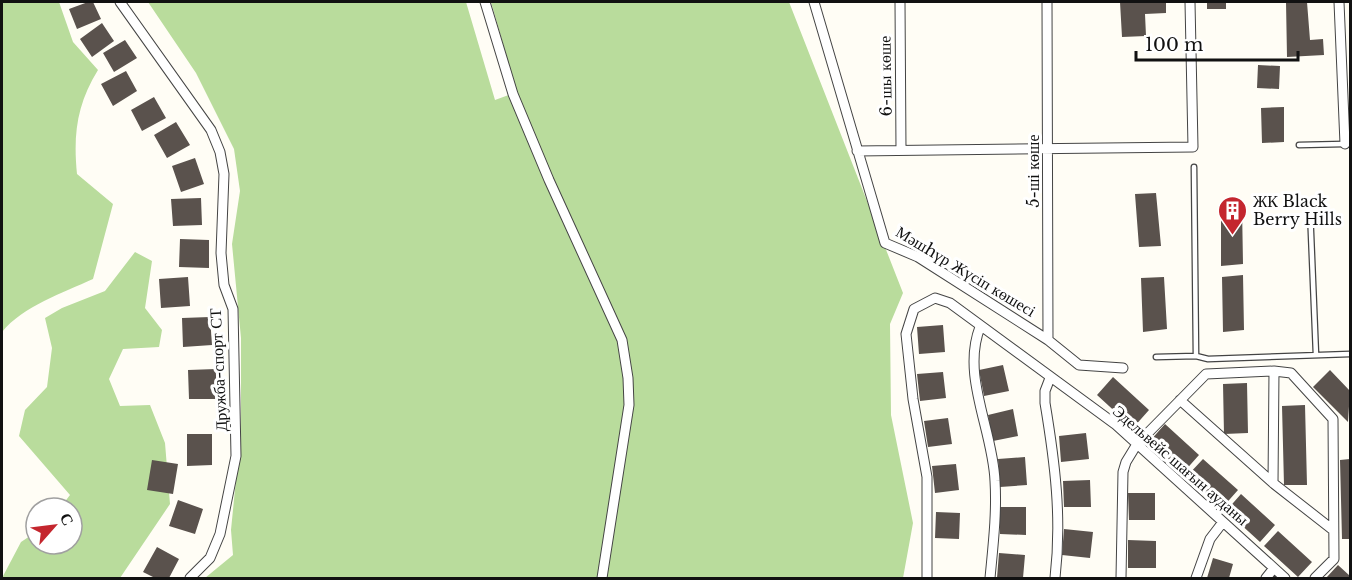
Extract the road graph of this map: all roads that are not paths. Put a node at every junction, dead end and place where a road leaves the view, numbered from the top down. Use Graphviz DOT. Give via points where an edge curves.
graph roads {
  1 [pos="120,2"];
  2 [pos="485,2"];
  3 [pos="814,2"];
  4 [pos="900,2"];
  5 [pos="1047,2"];
  6 [pos="1190,2"];
  7 [pos="1338,2"];
  8 [pos="1345,144"];
  9 [pos="1299,145"];
  10 [pos="1048,149"];
  11 [pos="901,150"];
  12 [pos="857,151"];
  13 [pos="1194,167"];
  14 [pos="1310,209"];
  15 [pos="980,327"];
  16 [pos="1048,340"];
  17 [pos="1350,354"];
  18 [pos="1316,355"];
  19 [pos="1196,356"];
  20 [pos="1156,357"];
  21 [pos="1123,368"];
  22 [pos="1274,370"];
  23 [pos="1050,378"];
  24 [pos="1180,400"];
  25 [pos="1137,444"];
  26 [pos="1273,483"];
  27 [pos="1223,522"];
  28 [pos="1333,530"];
  29 [pos="1274,568"];
  30 [pos="190,579"];
  31 [pos="602,579"];
  32 [pos="927,579"];
  33 [pos="990,579"];
  34 [pos="1055,579"];
  35 [pos="1121,579"];
  36 [pos="1196,579"];
  37 [pos="1266,579"];
  38 [pos="1285,579"];
  39 [pos="1315,579"];
  1 -- 30 [label="street, Дружба-спорт СТ" via="211,130 224,174 221,253 224,285 233,309 237,456 220,534 210,558"];
  2 -- 31 [label="street" via="522,115 622,340 629,405"];
  3 -- 12 [label="street, Мәшhүр Жүсіп көшесі"];
  4 -- 11 [label="street, 6-шы көше"];
  5 -- 10 [label="street, 5-ші көше"];
  6 -- 10 [label="street" via="1193,147"];
  7 -- 8 [label="street"];
  8 -- 9 [label="lane"];
  10 -- 11 [label="street"];
  10 -- 16 [label="street, 5-ші көше"];
  11 -- 12 [label="street"];
  12 -- 16 [label="street, Мәшhүр Жүсіп көшесі" via="885,243 918,257"];
  13 -- 19 [label="lane"];
  14 -- 18 [label="lane"];
  15 -- 23 [label="street, Эдельвейс шағын ауданы"];
  15 -- 32 [label="street, Эдельвейс шағын ауданы" via="950,303 935,298 914,309 906,334 914,410 927,477"];
  15 -- 33 [label="street" via="973,346 974,372 995,481"];
  16 -- 21 [label="street, Мәшhүр Жүсіп көшесі" via="1079,365"];
  17 -- 18 [label="lane"];
  18 -- 19 [label="lane" via="1208,359"];
  19 -- 20 [label="lane"];
  22 -- 24 [label="street" via="1206,374"];
  22 -- 26 [label="street"];
  22 -- 28 [label="street" via="1291,373 1333,420"];
  23 -- 25 [label="street, Эдельвейс шағын ауданы"];
  23 -- 34 [label="street" via="1045,403 1058,479"];
  24 -- 25 [label="street"];
  24 -- 26 [label="street"];
  25 -- 27 [label="street, Эдельвейс шағын ауданы"];
  25 -- 35 [label="street" via="1123,472"];
  26 -- 28 [label="street"];
  27 -- 29 [label="street, Эдельвейс шағын ауданы"];
  27 -- 36 [label="street" via="1210,538"];
  28 -- 39 [label="street" via="1334,559"];
  29 -- 37 [label="street"];
  29 -- 38 [label="street, Эдельвейс шағын ауданы"];
}
